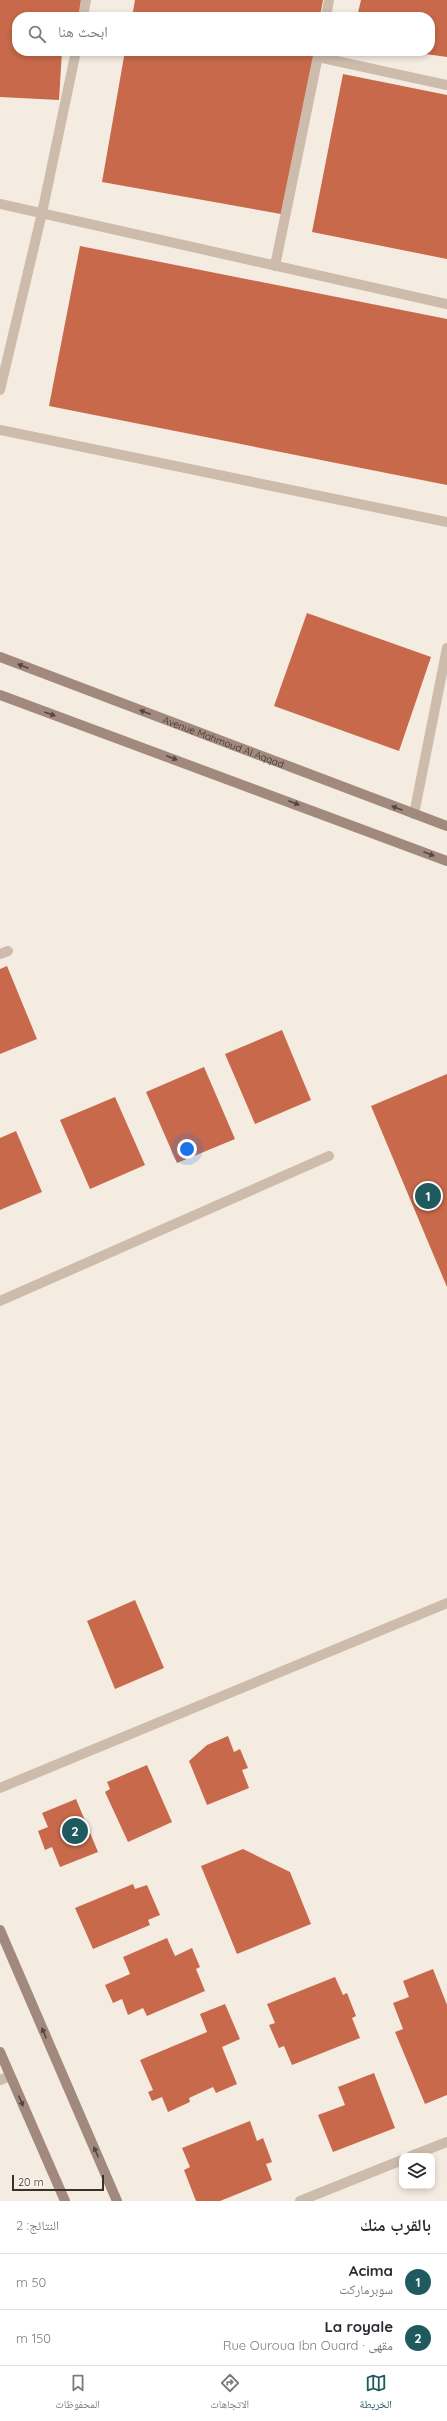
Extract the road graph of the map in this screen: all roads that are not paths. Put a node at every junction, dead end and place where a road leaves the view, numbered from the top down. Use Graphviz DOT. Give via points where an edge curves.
graph roads {
  1 [pos="86,0"];
  2 [pos="329,0"];
  3 [pos="84,12"];
  4 [pos="327,12"];
  5 [pos="75,56"];
  6 [pos="318,56"];
  7 [pos="326,56"];
  8 [pos="447,85"];
  9 [pos="0,204"];
  10 [pos="42,213"];
  11 [pos="275,266"];
  12 [pos="447,304"];
  13 [pos="0,390"];
  14 [pos="0,430"];
  15 [pos="447,522"];
  16 [pos="447,648"];
  17 [pos="0,657"];
  18 [pos="0,695"];
  19 [pos="414,814"];
  20 [pos="447,826"];
  21 [pos="447,861"];
  22 [pos="329,1156"];
  23 [pos="0,1300"];
  24 [pos="447,1603"];
  25 [pos="0,1788"];
  26 [pos="0,1930"];
  27 [pos="0,2052"];
  28 [pos="10,2076"];
  29 [pos="0,2080"];
  30 [pos="447,2142"];
  31 [pos="419,2153"];
  32 [pos="399,2161"];
  33 [pos="65,2201"];
  34 [pos="117,2201"];
  35 [pos="300,2201"];
  1 -- 3 [label="street"];
  2 -- 4 [label="street"];
  5 -- 10 [label="street"];
  6 -- 11 [label="street"];
  7 -- 8 [label="street"];
  9 -- 10 [label="street"];
  10 -- 11 [label="street"];
  10 -- 13 [label="street"];
  11 -- 12 [label="street"];
  14 -- 15 [label="street"];
  16 -- 19 [label="street"];
  19 -- 17 [label="main road, Avenue Mahmoud Al Aqqad, one-way"];
  18 -- 21 [label="main road, one-way"];
  19 -- 20 [label="main road, Avenue Mahmoud Al Aqqad"];
  22 -- 23 [label="street"];
  24 -- 25 [label="street"];
  34 -- 26 [label="main road, one-way"];
  27 -- 28 [label="main road"];
  28 -- 29 [label="street"];
  28 -- 33 [label="main road, one-way"];
  30 -- 31 [label="street"];
  32 -- 35 [label="street"];
}
